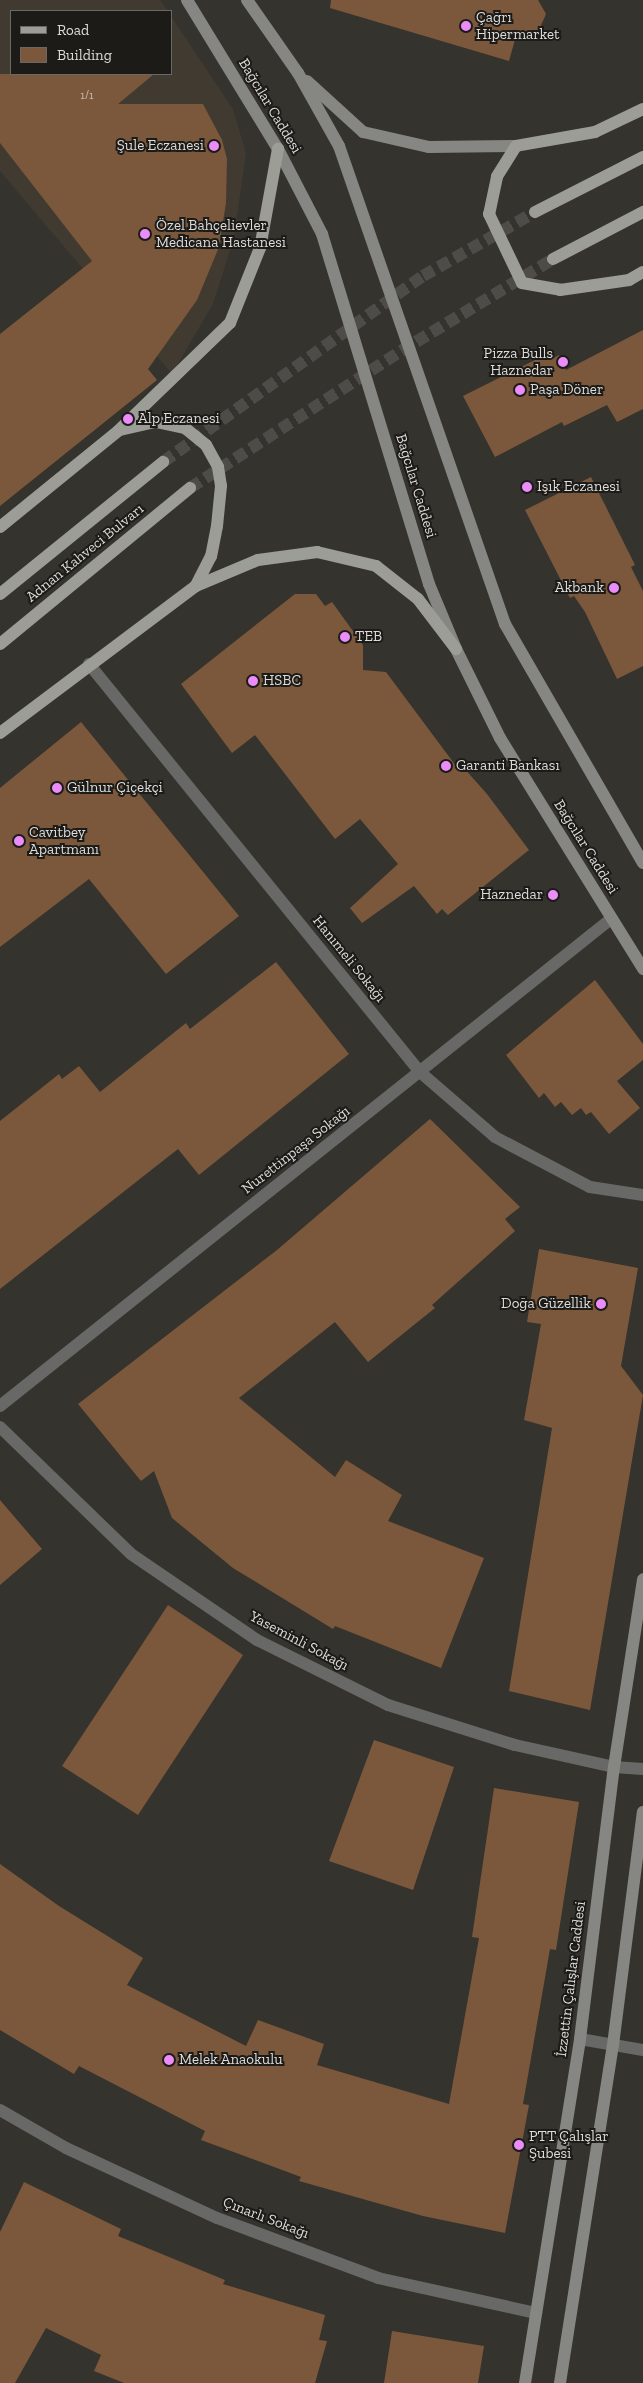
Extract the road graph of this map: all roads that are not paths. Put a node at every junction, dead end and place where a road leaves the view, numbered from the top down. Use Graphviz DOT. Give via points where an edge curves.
graph roads {
  1 [pos="187,0"];
  2 [pos="246,0"];
  3 [pos="298,73"];
  4 [pos="643,109"];
  5 [pos="516,146"];
  6 [pos="278,149"];
  7 [pos="643,157"];
  8 [pos="535,212"];
  9 [pos="643,212"];
  10 [pos="553,259"];
  11 [pos="643,272"];
  12 [pos="118,430"];
  13 [pos="163,462"];
  14 [pos="190,488"];
  15 [pos="0,527"];
  16 [pos="196,586"];
  17 [pos="0,594"];
  18 [pos="0,644"];
  19 [pos="456,649"];
  20 [pos="89,664"];
  21 [pos="0,733"];
  22 [pos="643,864"];
  23 [pos="611,919"];
  24 [pos="643,969"];
  25 [pos="420,1072"];
  26 [pos="643,1195"];
  27 [pos="0,1406"];
  28 [pos="0,1427"];
  29 [pos="643,1579"];
  30 [pos="614,1767"];
  31 [pos="643,1769"];
  32 [pos="643,1812"];
  33 [pos="580,2039"];
  34 [pos="613,2045"];
  35 [pos="643,2050"];
  36 [pos="0,2110"];
  37 [pos="536,2314"];
  38 [pos="525,2383"];
  39 [pos="560,2383"];
  1 -- 6 [label="main road, Bağcılar Caddesi"];
  2 -- 3 [label="main road"];
  3 -- 5 [label="main road" via="363,132 429,147"];
  3 -- 22 [label="main road" via="339,146 504,624"];
  4 -- 5 [label="main road" via="595,132"];
  5 -- 11 [label="main road" via="498,177 489,214 522,283 560,290 629,280"];
  6 -- 12 [label="main road" via="260,248 230,322"];
  6 -- 19 [label="main road, Bağcılar Caddesi" via="322,234 429,584"];
  7 -- 8 [label="main road"];
  9 -- 10 [label="main road"];
  12 -- 15 [label="main road"];
  12 -- 16 [label="main road" via="156,422 185,428 206,445 218,466 221,486 212,548"];
  13 -- 17 [label="main road, Adnan Kahveci Bulvarı"];
  14 -- 18 [label="main road, Adnan Kahveci Bulvarı"];
  16 -- 19 [label="main road" via="258,560 317,552 376,566 418,599"];
  16 -- 20 [label="main road"];
  19 -- 23 [label="main road, Bağcılar Caddesi" via="500,738"];
  20 -- 21 [label="main road"];
  20 -- 25 [label="street, Hanımeli Sokağı"];
  23 -- 24 [label="main road, Bağcılar Caddesi"];
  23 -- 25 [label="street, Nurettinpaşa Sokağı"];
  25 -- 26 [label="street, Hanımeli Sokağı" via="495,1137 590,1187"];
  25 -- 27 [label="street, Nurettinpaşa Sokağı"];
  28 -- 30 [label="street, Yaseminli Sokağı" via="131,1554 257,1640 388,1705 515,1745"];
  29 -- 30 [label="main road, İzzettin Çalışlar Caddesi"];
  30 -- 31 [label="street, Yaseminli Sokağı"];
  30 -- 33 [label="main road, İzzettin Çalışlar Caddesi"];
  32 -- 34 [label="main road"];
  33 -- 34 [label="street"];
  33 -- 37 [label="main road, İzzettin Çalışlar Caddesi"];
  34 -- 35 [label="street"];
  34 -- 39 [label="main road"];
  36 -- 37 [label="street, Çınarlı Sokağı" via="66,2148 217,2218 378,2278"];
  37 -- 38 [label="main road, İzzettin Çalışlar Caddesi"];
}
